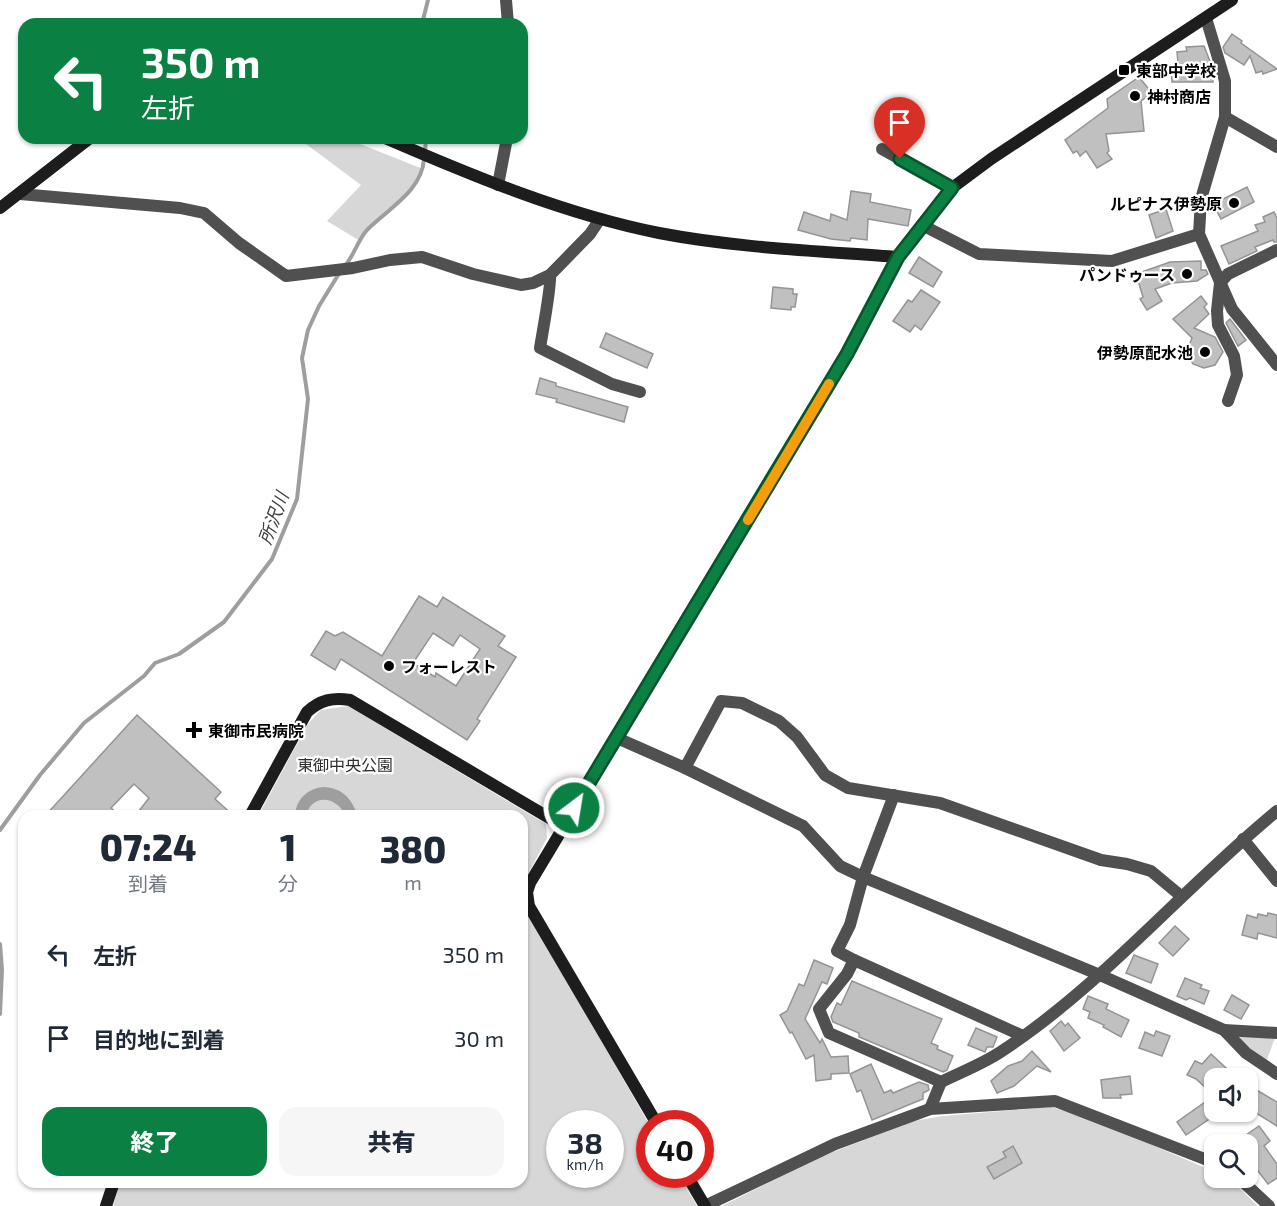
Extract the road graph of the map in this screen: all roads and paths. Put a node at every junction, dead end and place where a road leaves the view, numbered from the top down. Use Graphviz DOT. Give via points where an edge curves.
graph roads {
  1 [pos="506,0"];
  2 [pos="1232,0"];
  3 [pos="508,18"];
  4 [pos="1206,18"];
  5 [pos="1225,117"];
  6 [pos="82,144"];
  7 [pos="399,144"];
  8 [pos="506,144"];
  9 [pos="1277,147"];
  10 [pos="882,149"];
  11 [pos="498,184"];
  12 [pos="952,188"];
  13 [pos="20,194"];
  14 [pos="0,208"];
  15 [pos="600,219"];
  16 [pos="922,225"];
  17 [pos="1199,234"];
  18 [pos="1277,250"];
  19 [pos="898,257"];
  20 [pos="550,275"];
  21 [pos="1221,283"];
  22 [pos="1277,365"];
  23 [pos="640,392"];
  24 [pos="1228,401"];
  25 [pos="616,738"];
  26 [pos="685,768"];
  27 [pos="894,795"];
  28 [pos="253,810"];
  29 [pos="1277,811"];
  30 [pos="563,826"];
  31 [pos="1243,839"];
  32 [pos="863,877"];
  33 [pos="1277,881"];
  34 [pos="528,889"];
  35 [pos="1181,896"];
  36 [pos="528,899"];
  37 [pos="854,960"];
  38 [pos="1100,975"];
  39 [pos="1224,1030"];
  40 [pos="1277,1033"];
  41 [pos="1023,1036"];
  42 [pos="1277,1074"];
  43 [pos="941,1082"];
  44 [pos="930,1109"];
  45 [pos="649,1110"];
  46 [pos="1204,1159"];
  47 [pos="112,1188"];
  48 [pos="694,1188"];
  49 [pos="1250,1188"];
  50 [pos="106,1206"];
  51 [pos="705,1206"];
  52 [pos="1269,1206"];
  1 -- 3 [label="street"];
  2 -- 4 [label="street"];
  4 -- 5 [label="street" via="1224,81"];
  4 -- 12 [label="street"];
  5 -- 9 [label="street"];
  5 -- 17 [label="street" via="1201,199"];
  6 -- 13 [label="street"];
  7 -- 11 [label="street"];
  8 -- 11 [label="street"];
  10 -- 12 [label="street"];
  11 -- 15 [label="street"];
  12 -- 16 [label="street"];
  13 -- 14 [label="street"];
  13 -- 20 [label="street" via="180,207 204,213 286,276 422,257 520,285"];
  15 -- 19 [label="street" via="713,241"];
  15 -- 20 [label="street"];
  16 -- 17 [label="street" via="979,254 1112,261"];
  16 -- 19 [label="street"];
  17 -- 21 [label="street"];
  18 -- 21 [label="street" via="1228,274"];
  19 -- 25 [label="street" via="847,354"];
  20 -- 23 [label="street" via="540,348 612,384"];
  21 -- 22 [label="street" via="1232,309"];
  21 -- 24 [label="street" via="1218,325 1234,356 1237,375"];
  25 -- 26 [label="street"];
  25 -- 30 [label="street"];
  26 -- 27 [label="street" via="721,701 742,703 785,727 825,774 848,788"];
  26 -- 32 [label="street" via="803,826 840,866"];
  27 -- 32 [label="street"];
  27 -- 35 [label="street" via="940,803 1101,860 1151,871"];
  28 -- 30 [label="street" via="307,712 316,703 338,698 350,700"];
  29 -- 31 [label="street"];
  30 -- 34 [label="street"];
  31 -- 33 [label="street"];
  31 -- 35 [label="street"];
  32 -- 37 [label="street" via="850,925 837,951"];
  32 -- 38 [label="street"];
  35 -- 38 [label="street"];
  36 -- 45 [label="street"];
  37 -- 41 [label="street"];
  37 -- 43 [label="street" via="819,1008 829,1032"];
  38 -- 39 [label="street"];
  38 -- 41 [label="street"];
  39 -- 40 [label="street"];
  39 -- 42 [label="street" via="1246,1053"];
  41 -- 43 [label="street" via="1000,1053"];
  43 -- 44 [label="street"];
  44 -- 46 [label="street" via="1055,1101"];
  44 -- 51 [label="street" via="835,1144"];
  47 -- 50 [label="street"];
  48 -- 51 [label="street"];
  49 -- 52 [label="street"];
}
